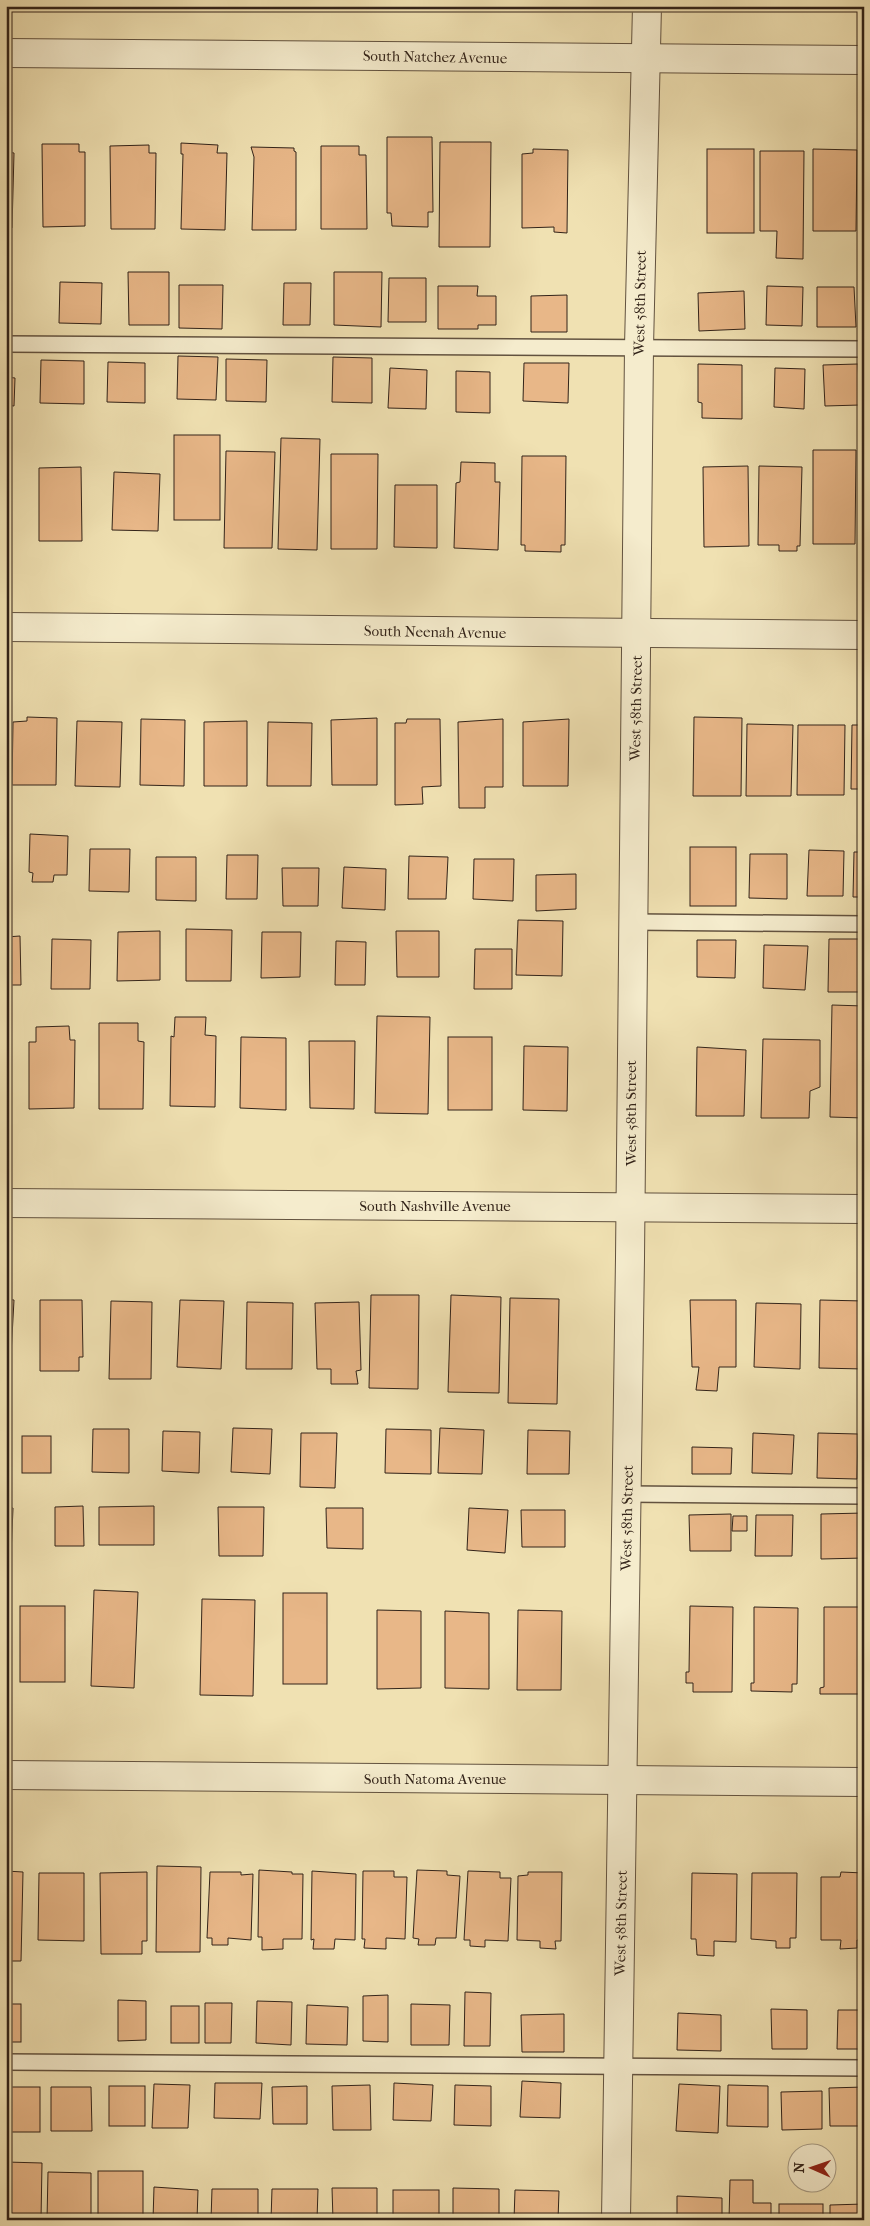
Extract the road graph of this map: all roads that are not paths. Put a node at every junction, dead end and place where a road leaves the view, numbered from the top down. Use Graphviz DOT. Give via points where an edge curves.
graph roads {
  1 [pos="647,6"];
  2 [pos="6,53"];
  3 [pos="646,58"];
  4 [pos="864,60"];
  5 [pos="6,344"];
  6 [pos="639,347"];
  7 [pos="864,349"];
  8 [pos="6,627"];
  9 [pos="637,634"];
  10 [pos="864,635"];
  11 [pos="632,922"];
  12 [pos="864,924"];
  13 [pos="6,1203"];
  14 [pos="631,1208"];
  15 [pos="864,1209"];
  16 [pos="627,1494"];
  17 [pos="864,1496"];
  18 [pos="6,1775"];
  19 [pos="623,1780"];
  20 [pos="864,1782"];
  21 [pos="6,2062"];
  22 [pos="619,2067"];
  23 [pos="864,2068"];
  24 [pos="616,2220"];
  1 -- 3 [label="street, West 58th Street"];
  2 -- 3 [label="street, South Natchez Avenue"];
  3 -- 4 [label="street, South Natchez Avenue"];
  3 -- 6 [label="street, West 58th Street"];
  5 -- 6 [label="lane"];
  6 -- 7 [label="lane"];
  6 -- 9 [label="street, West 58th Street"];
  8 -- 9 [label="street, South Neenah Avenue"];
  9 -- 10 [label="street, South Neenah Avenue"];
  9 -- 11 [label="street, West 58th Street"];
  11 -- 12 [label="lane"];
  11 -- 14 [label="street, West 58th Street"];
  13 -- 14 [label="street, South Nashville Avenue"];
  14 -- 15 [label="street, South Nashville Avenue"];
  14 -- 16 [label="street, West 58th Street"];
  16 -- 17 [label="lane"];
  16 -- 19 [label="street, West 58th Street"];
  18 -- 19 [label="street, South Natoma Avenue"];
  19 -- 20 [label="street, South Natoma Avenue"];
  19 -- 22 [label="street, West 58th Street"];
  21 -- 22 [label="lane"];
  22 -- 23 [label="lane"];
  22 -- 24 [label="street, West 58th Street"];
}
